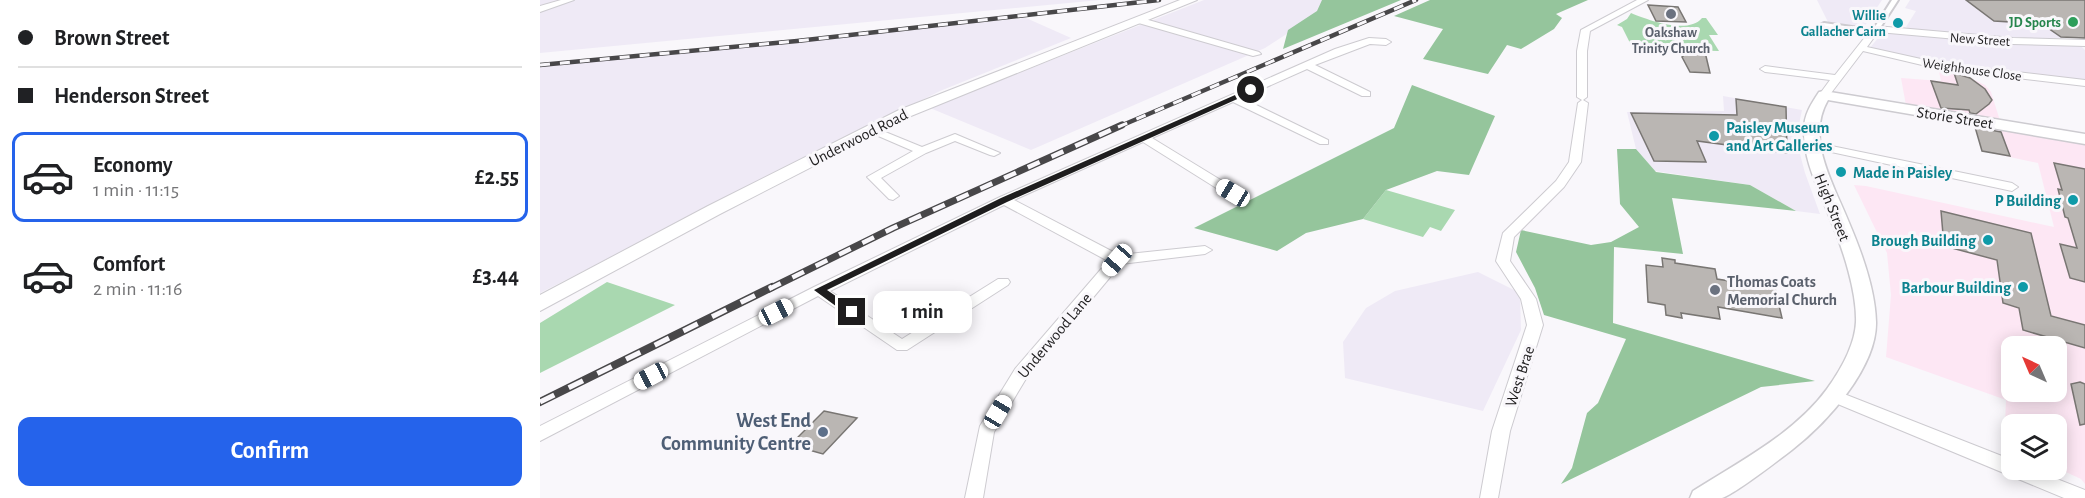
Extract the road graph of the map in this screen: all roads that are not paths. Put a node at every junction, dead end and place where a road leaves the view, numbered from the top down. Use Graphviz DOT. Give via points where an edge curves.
graph roads {
  1 [pos="570,0"];
  2 [pos="1191,0"];
  3 [pos="1644,0"];
  4 [pos="1895,0"];
  5 [pos="540,9"];
  6 [pos="1138,20"];
  7 [pos="1824,25"];
  8 [pos="1874,31"];
  9 [pos="1386,42"];
  10 [pos="2083,45"];
  11 [pos="1861,48"];
  12 [pos="1256,54"];
  13 [pos="1306,65"];
  14 [pos="1765,69"];
  15 [pos="1836,78"];
  16 [pos="2085,82"];
  17 [pos="1366,94"];
  18 [pos="1824,95"];
  19 [pos="1234,98"];
  20 [pos="873,130"];
  21 [pos="1144,138"];
  22 [pos="2085,139"];
  23 [pos="1324,142"];
  24 [pos="1812,145"];
  25 [pos="922,151"];
  26 [pos="994,153"];
  27 [pos="2012,187"];
  28 [pos="1233,193"];
  29 [pos="893,196"];
  30 [pos="1004,200"];
  31 [pos="1205,250"];
  32 [pos="1117,260"];
  33 [pos="1003,282"];
  34 [pos="819,290"];
  35 [pos="540,304"];
  36 [pos="1834,396"];
  37 [pos="540,434"];
  38 [pos="2001,464"];
  39 [pos="2040,480"];
  40 [pos="974,498"];
  41 [pos="1489,498"];
  42 [pos="1702,498"];
  43 [pos="2084,498"];
  1 -- 5 [label="street"];
  2 -- 6 [label="main road, Underwood Road"];
  3 -- 41 [label="street, West Brae" via="1586,30 1581,130 1575,162 1560,184 1508,236 1503,261 1535,312 1535,325 1501,431"];
  4 -- 8 [label="street, High Street"];
  6 -- 12 [label="street"];
  6 -- 20 [label="main road, Underwood Road" via="922,105"];
  7 -- 8 [label="street"];
  8 -- 10 [label="street, New Street"];
  8 -- 11 [label="street, High Street"];
  9 -- 13 [label="street" via="1369,41"];
  11 -- 15 [label="street, High Street"];
  11 -- 16 [label="street, Weighhouse Close" via="1940,66"];
  13 -- 17 [label="street"];
  13 -- 19 [label="street"];
  14 -- 15 [label="street"];
  15 -- 18 [label="street, High Street"];
  18 -- 22 [label="street, Storie Street"];
  18 -- 24 [label="street, High Street" via="1811,127"];
  19 -- 21 [label="street"];
  19 -- 23 [label="street"];
  20 -- 25 [label="street"];
  20 -- 35 [label="main road, Underwood Road"];
  21 -- 28 [label="street"];
  21 -- 30 [label="street"];
  24 -- 27 [label="street"];
  24 -- 36 [label="street, High Street" via="1817,169 1858,275 1866,323 1858,354"];
  25 -- 26 [label="street" via="954,137"];
  25 -- 29 [label="street" via="873,177"];
  30 -- 32 [label="street"];
  30 -- 34 [label="street"];
  31 -- 32 [label="street"];
  32 -- 40 [label="street, Underwood Lane" via="1020,373 986,431"];
  33 -- 34 [label="street" via="902,346"];
  34 -- 37 [label="street"];
  36 -- 38 [label="street"];
  36 -- 42 [label="street, High Street" via="1803,427"];
  39 -- 43 [label="street"];
}
